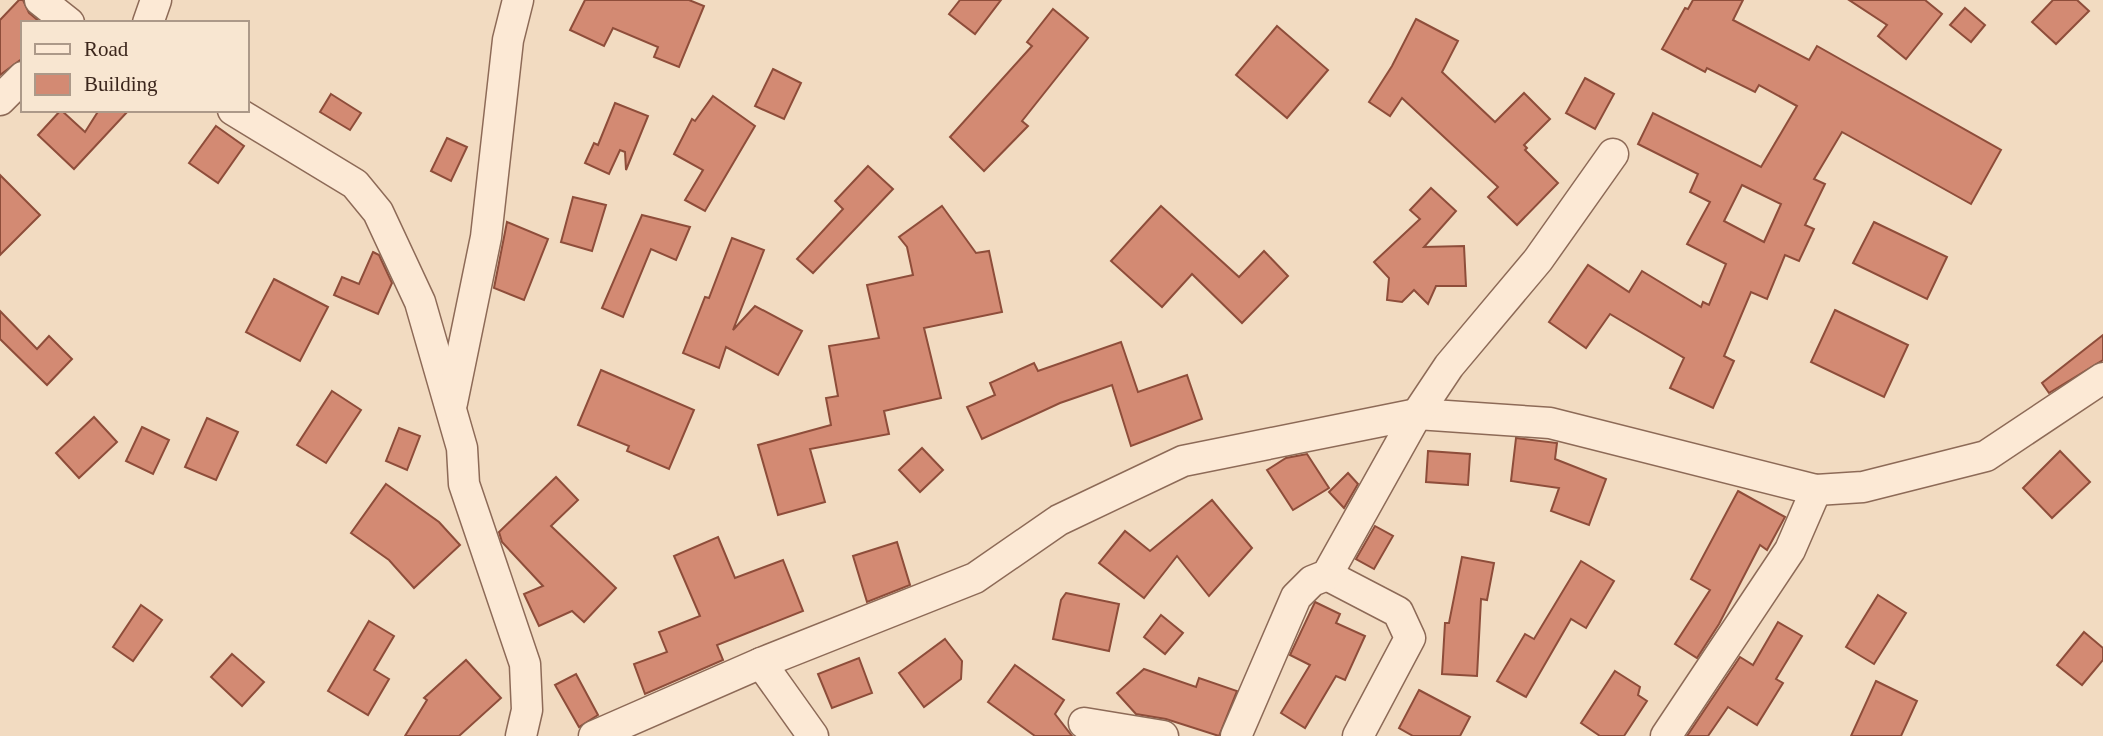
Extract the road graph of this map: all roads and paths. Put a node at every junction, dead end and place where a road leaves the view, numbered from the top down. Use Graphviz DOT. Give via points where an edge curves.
graph roads {
  1 [pos="40,0"];
  2 [pos="156,0"];
  3 [pos="518,0"];
  4 [pos="66,21"];
  5 [pos="149,21"];
  6 [pos="21,79"];
  7 [pos="0,100"];
  8 [pos="236,112"];
  9 [pos="1613,154"];
  10 [pos="2103,379"];
  11 [pos="451,410"];
  12 [pos="1417,414"];
  13 [pos="1816,491"];
  14 [pos="1327,575"];
  15 [pos="761,663"];
  16 [pos="1084,723"];
  17 [pos="521,736"];
  18 [pos="594,736"];
  19 [pos="813,736"];
  20 [pos="1163,736"];
  21 [pos="1236,736"];
  22 [pos="1358,736"];
  23 [pos="1666,736"];
  1 -- 4 [label="street"];
  2 -- 5 [label="street"];
  3 -- 11 [label="street" via="508,40 486,237"];
  6 -- 7 [label="street"];
  8 -- 11 [label="street" via="355,184 377,212 421,302"];
  9 -- 12 [label="street" via="1538,260 1449,366"];
  10 -- 13 [label="street" via="1986,456 1863,487"];
  11 -- 17 [label="street" via="462,448 464,484 524,664 527,710"];
  12 -- 13 [label="street" via="1550,423"];
  12 -- 14 [label="street"];
  12 -- 15 [label="street" via="1183,461 1059,520 975,578"];
  13 -- 23 [label="street" via="1790,550"];
  14 -- 21 [label="street" via="1311,581 1296,597"];
  14 -- 22 [label="street" via="1398,612 1410,638"];
  15 -- 18 [label="street"];
  15 -- 19 [label="street"];
  16 -- 20 [label="street"];
}
